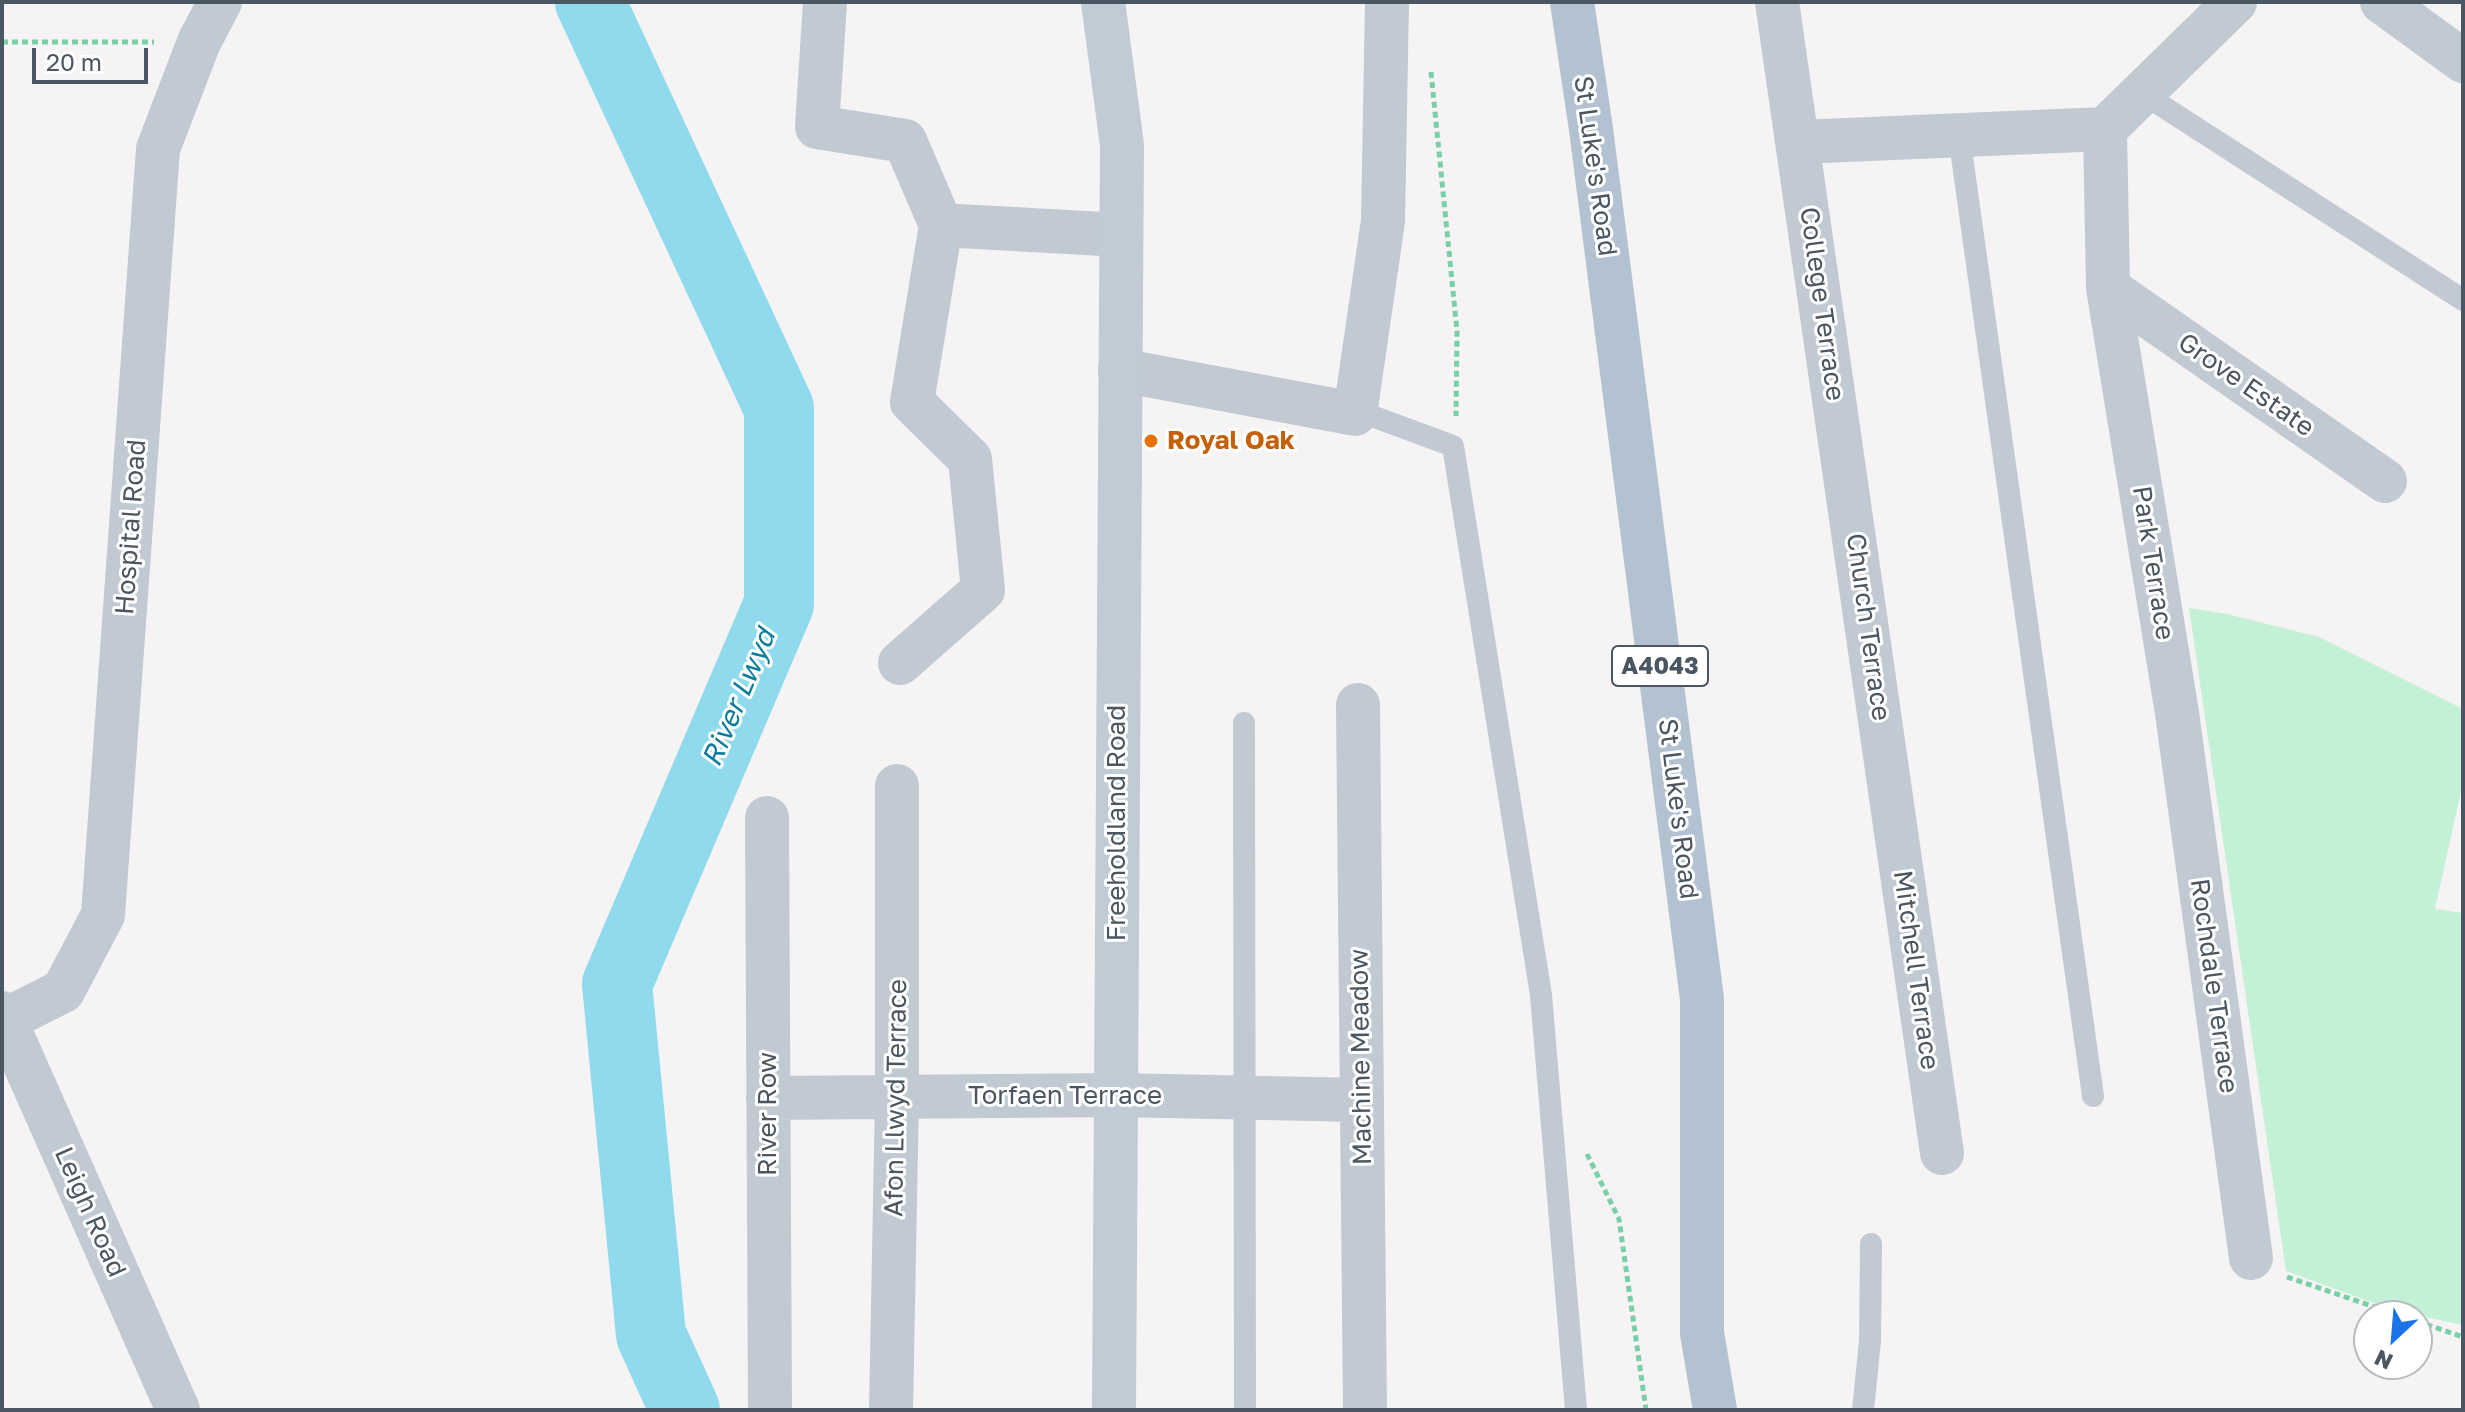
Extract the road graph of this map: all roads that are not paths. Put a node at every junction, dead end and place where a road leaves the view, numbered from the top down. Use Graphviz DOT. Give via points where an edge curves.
graph roads {
  1 [pos="220,2"];
  2 [pos="825,2"];
  3 [pos="1103,2"];
  4 [pos="1387,2"];
  5 [pos="1572,2"];
  6 [pos="1777,2"];
  7 [pos="2235,2"];
  8 [pos="2382,2"];
  9 [pos="2463,61"];
  10 [pos="2142,93"];
  11 [pos="2105,129"];
  12 [pos="1959,135"];
  13 [pos="1799,142"];
  14 [pos="941,225"];
  15 [pos="1121,235"];
  16 [pos="2108,288"];
  17 [pos="2463,300"];
  18 [pos="1120,370"];
  19 [pos="1355,414"];
  20 [pos="1845,467"];
  21 [pos="2385,481"];
  22 [pos="900,663"];
  23 [pos="1358,705"];
  24 [pos="2177,713"];
  25 [pos="1244,723"];
  26 [pos="897,786"];
  27 [pos="1891,788"];
  28 [pos="767,818"];
  29 [pos="4,1017"];
  30 [pos="1116,1095"];
  31 [pos="2093,1096"];
  32 [pos="897,1097"];
  33 [pos="768,1098"];
  34 [pos="1245,1098"];
  35 [pos="1362,1100"];
  36 [pos="1942,1153"];
  37 [pos="1871,1244"];
  38 [pos="2251,1258"];
  39 [pos="178,1410"];
  40 [pos="770,1410"];
  41 [pos="891,1410"];
  42 [pos="1114,1410"];
  43 [pos="1245,1410"];
  44 [pos="1365,1410"];
  45 [pos="1576,1410"];
  46 [pos="1715,1410"];
  47 [pos="1863,1410"];
  1 -- 29 [label="street, Hospital Road" via="158,149 103,915 63,991"];
  2 -- 14 [label="street" via="817,127 905,141"];
  3 -- 15 [label="main road, Freeholdland Road" via="1122,145"];
  4 -- 19 [label="street" via="1383,221"];
  5 -- 46 [label="main road, St Luke's Road / A4043" via="1702,999 1702,1333"];
  6 -- 13 [label="street, College Terrace"];
  7 -- 10 [label="street"];
  8 -- 9 [label="street"];
  10 -- 11 [label="street"];
  10 -- 17 [label="lane"];
  11 -- 12 [label="street"];
  11 -- 16 [label="street, Park Terrace"];
  12 -- 13 [label="street"];
  12 -- 31 [label="lane"];
  13 -- 20 [label="street, College Terrace"];
  14 -- 15 [label="street"];
  14 -- 22 [label="street" via="912,402 970,459 983,590"];
  15 -- 18 [label="main road, Freeholdland Road"];
  16 -- 21 [label="street, Grove Estate"];
  16 -- 24 [label="street, Park Terrace"];
  18 -- 19 [label="street"];
  18 -- 30 [label="main road, Freeholdland Road"];
  19 -- 45 [label="lane" via="1453,446 1536,964"];
  20 -- 27 [label="street, Church Terrace"];
  23 -- 35 [label="street, Machine Meadow"];
  24 -- 38 [label="street, Rochdale Terrace"];
  25 -- 34 [label="lane"];
  26 -- 32 [label="street, Afon Llwyd Terrace"];
  27 -- 36 [label="street, Mitchell Terrace"];
  28 -- 33 [label="street, River Row"];
  29 -- 39 [label="street, Leigh Road"];
  30 -- 32 [label="street, Torfaen Terrace"];
  30 -- 34 [label="street, Torfaen Terrace"];
  30 -- 42 [label="main road, Freeholdland Road"];
  32 -- 33 [label="street, Torfaen Terrace"];
  32 -- 41 [label="street, Afon Llwyd Terrace"];
  33 -- 40 [label="street, River Row"];
  34 -- 35 [label="street, Torfaen Terrace"];
  34 -- 43 [label="lane"];
  35 -- 44 [label="street, Machine Meadow"];
  37 -- 47 [label="lane"];
}
